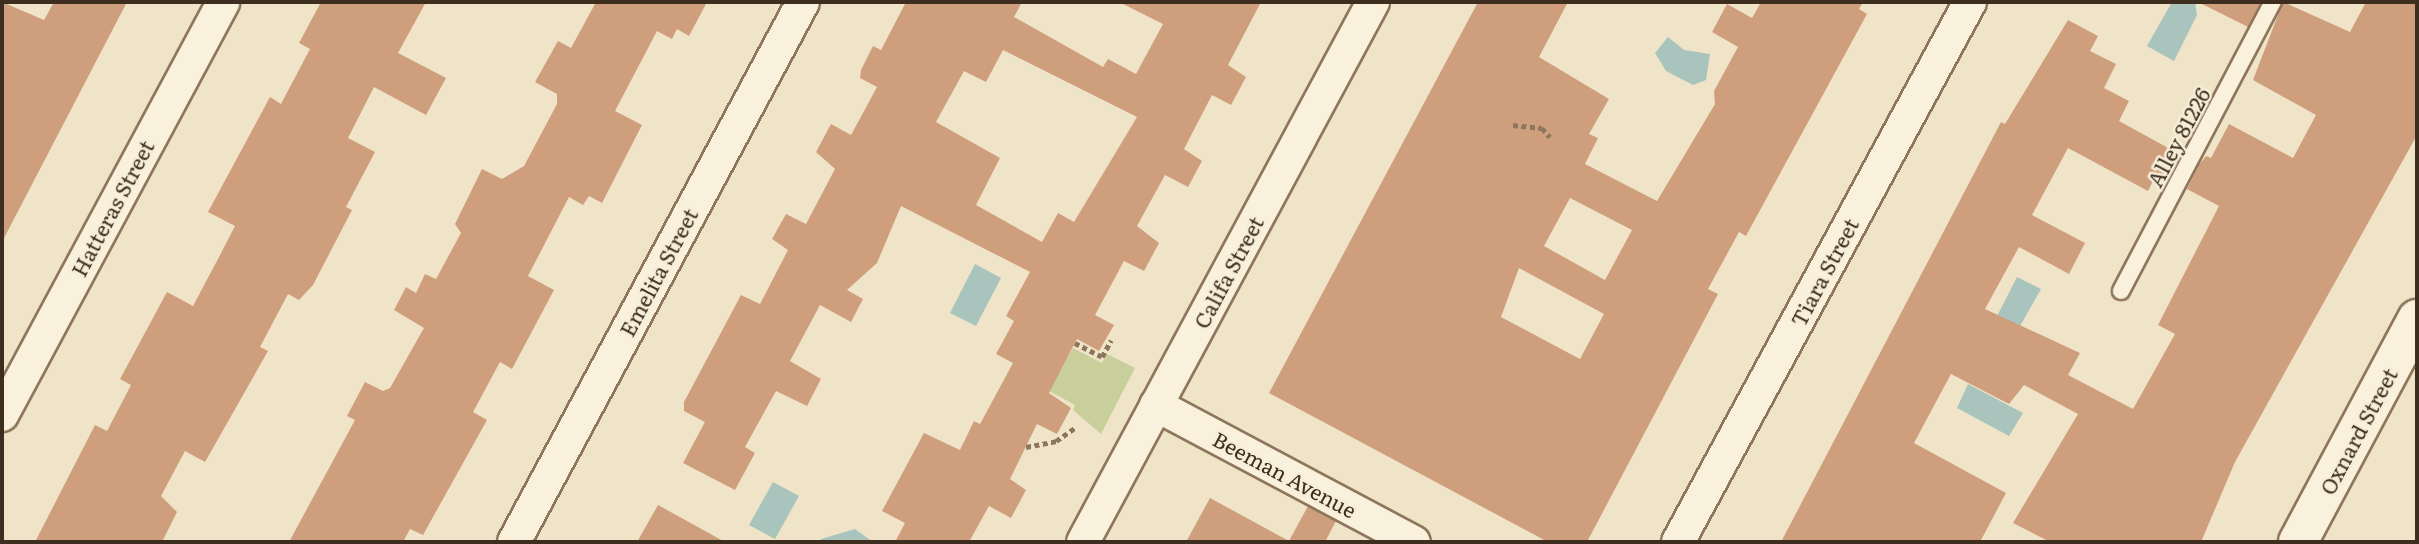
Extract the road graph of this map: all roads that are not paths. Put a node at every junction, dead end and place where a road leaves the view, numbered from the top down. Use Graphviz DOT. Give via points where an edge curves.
graph roads {
  1 [pos="223,2"];
  2 [pos="803,2"];
  3 [pos="1373,2"];
  4 [pos="1970,2"];
  5 [pos="2273,2"];
  6 [pos="2121,291"];
  7 [pos="2417,319"];
  8 [pos="1156,405"];
  9 [pos="2,415"];
  10 [pos="1410,541"];
  11 [pos="514,542"];
  12 [pos="1083,542"];
  13 [pos="1678,542"];
  14 [pos="2298,542"];
  1 -- 9 [label="street, Hatteras Street"];
  2 -- 11 [label="street, Emelita Street"];
  3 -- 8 [label="street, Califa Street"];
  4 -- 13 [label="street, Tiara Street"];
  5 -- 6 [label="lane, Alley 81226"];
  7 -- 14 [label="main road, Oxnard Street"];
  8 -- 10 [label="street, Beeman Avenue"];
  8 -- 12 [label="street, Califa Street"];
}
